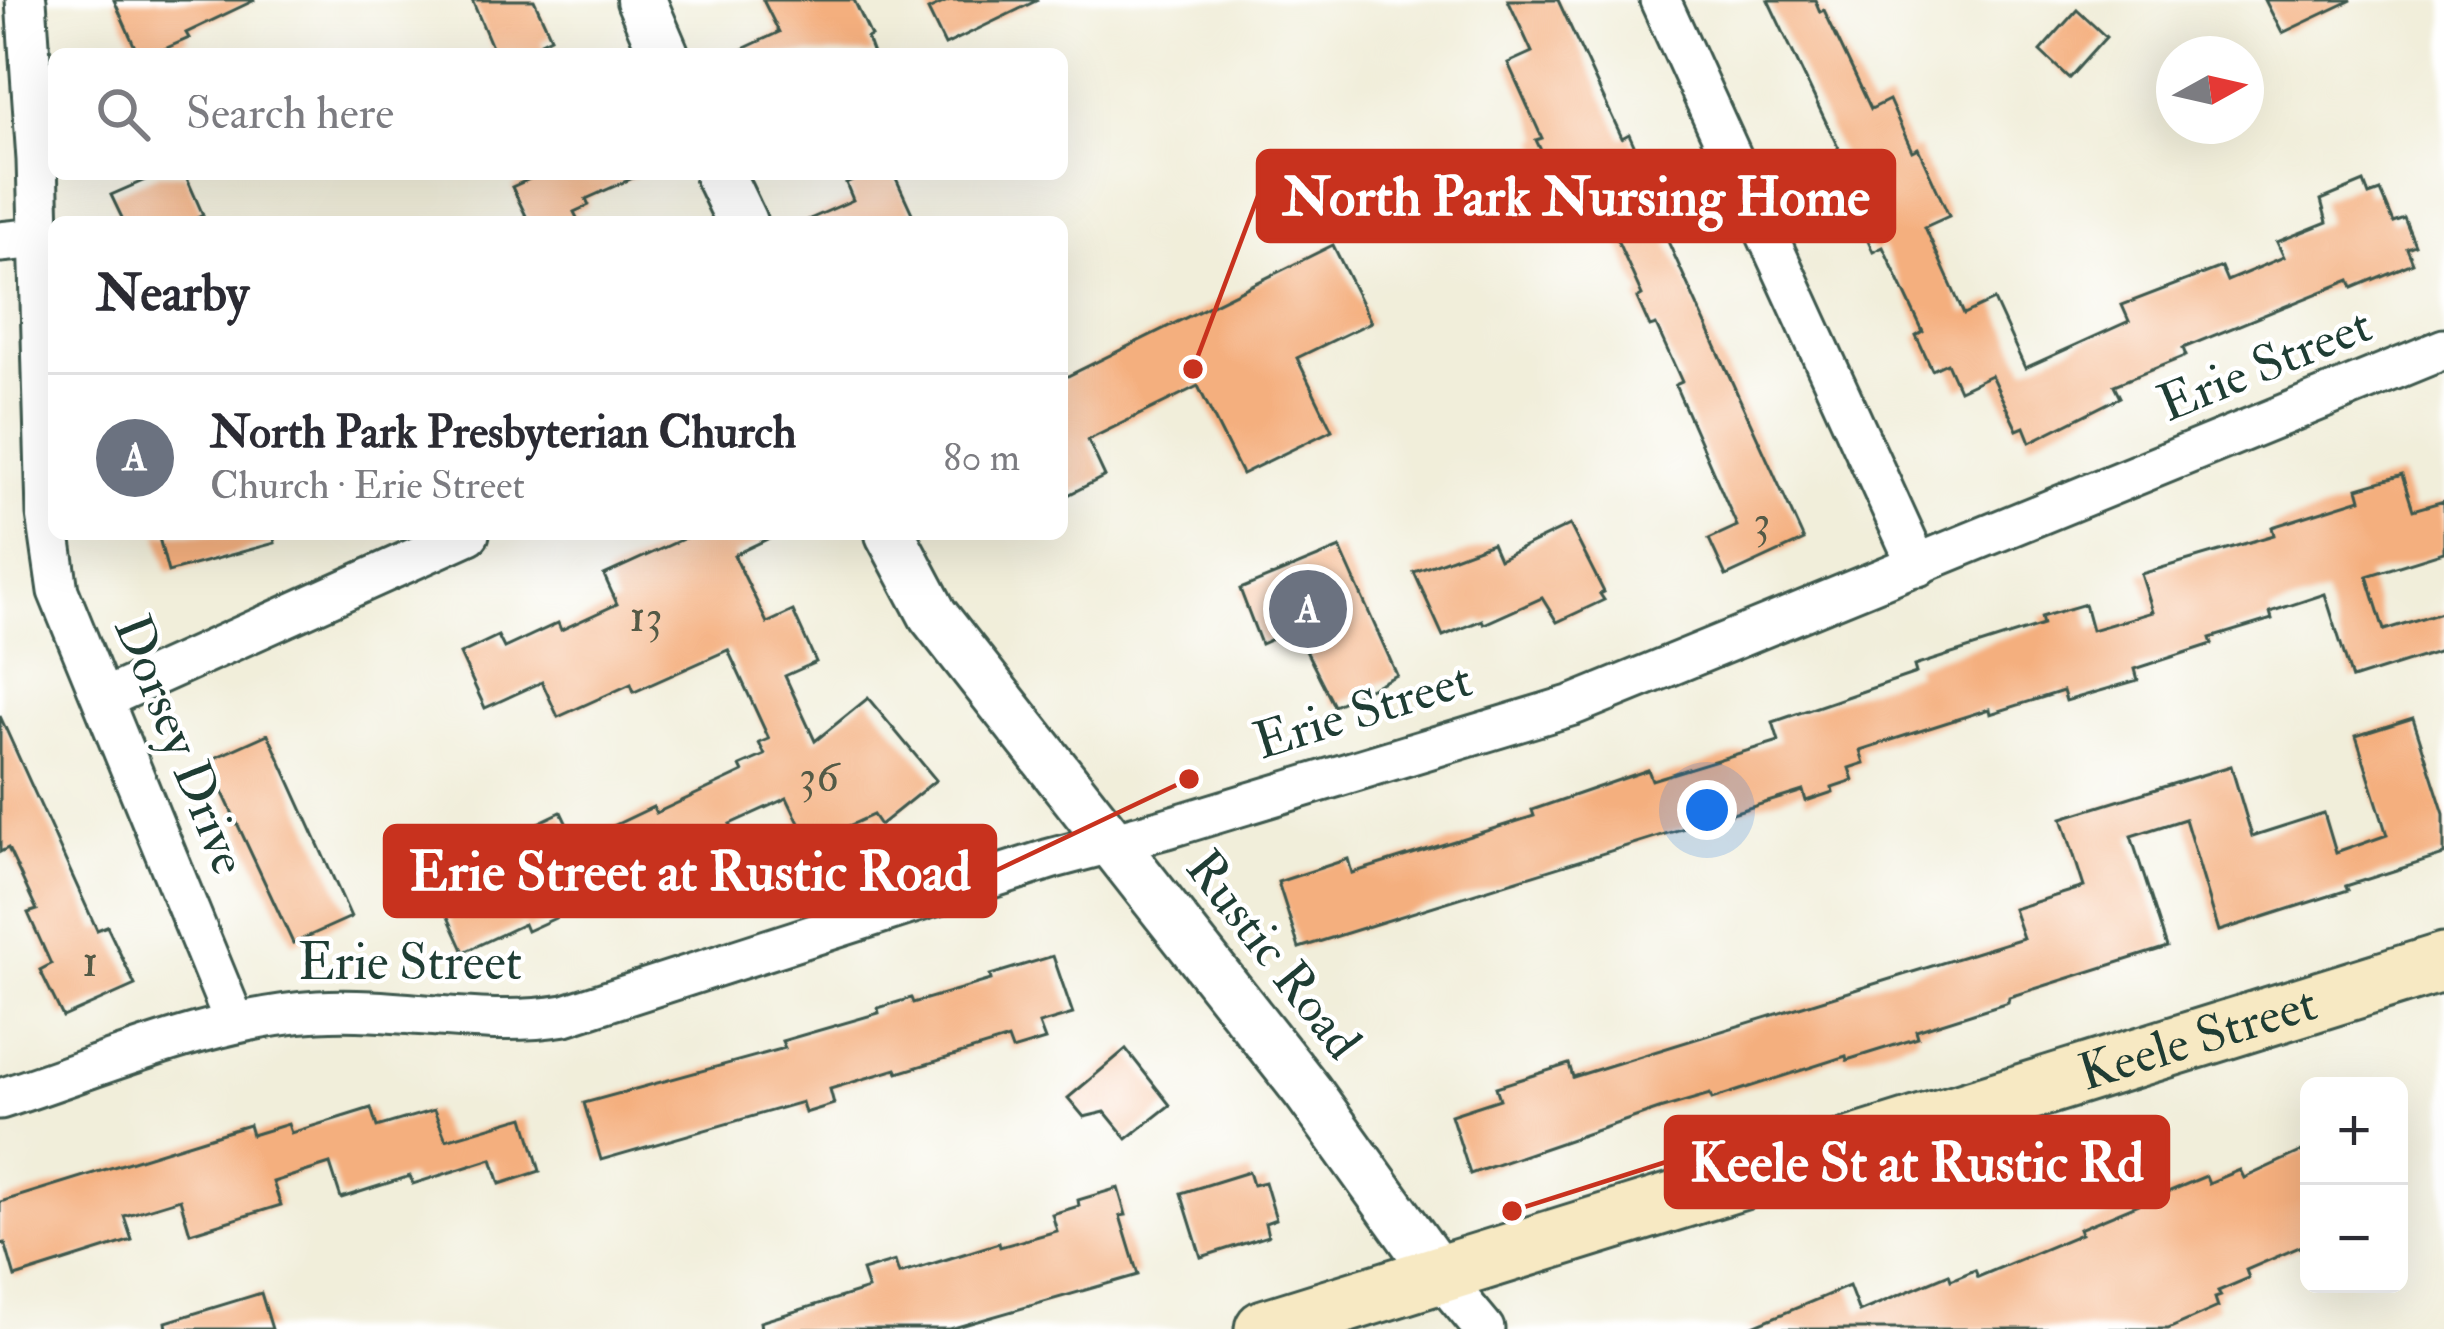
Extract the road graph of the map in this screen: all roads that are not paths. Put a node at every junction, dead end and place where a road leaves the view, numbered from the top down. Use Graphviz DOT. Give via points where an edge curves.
graph roads {
  1 [pos="26,0"];
  2 [pos="640,0"];
  3 [pos="1660,0"];
  4 [pos="661,48"];
  5 [pos="722,180"];
  6 [pos="739,216"];
  7 [pos="40,238"];
  8 [pos="0,242"];
  9 [pos="2444,349"];
  10 [pos="48,521"];
  11 [pos="51,540"];
  12 [pos="456,540"];
  13 [pos="893,540"];
  14 [pos="1918,566"];
  15 [pos="103,699"];
  16 [pos="1112,840"];
  17 [pos="2444,962"];
  18 [pos="235,1023"];
  19 [pos="0,1099"];
  20 [pos="1439,1275"];
  21 [pos="1264,1329"];
  22 [pos="1484,1329"];
  1 -- 7 [label="street, Dorsey Drive"];
  2 -- 4 [label="street"];
  3 -- 14 [label="street"];
  5 -- 6 [label="street"];
  7 -- 8 [label="street"];
  7 -- 10 [label="street, Dorsey Drive"];
  9 -- 14 [label="street, Erie Street"];
  11 -- 15 [label="street, Dorsey Drive" via="58,591"];
  12 -- 15 [label="street"];
  13 -- 16 [label="street, Rustic Road" via="933,614"];
  14 -- 16 [label="street, Erie Street" via="1574,705"];
  15 -- 18 [label="street, Dorsey Drive"];
  16 -- 18 [label="street, Erie Street" via="565,1015 522,1022 362,1010"];
  16 -- 20 [label="street, Rustic Road"];
  17 -- 20 [label="main road, Keele Street"];
  18 -- 19 [label="street, Erie Street"];
  20 -- 21 [label="main road, Keele Street"];
  20 -- 22 [label="street, Rustic Road"];
}
